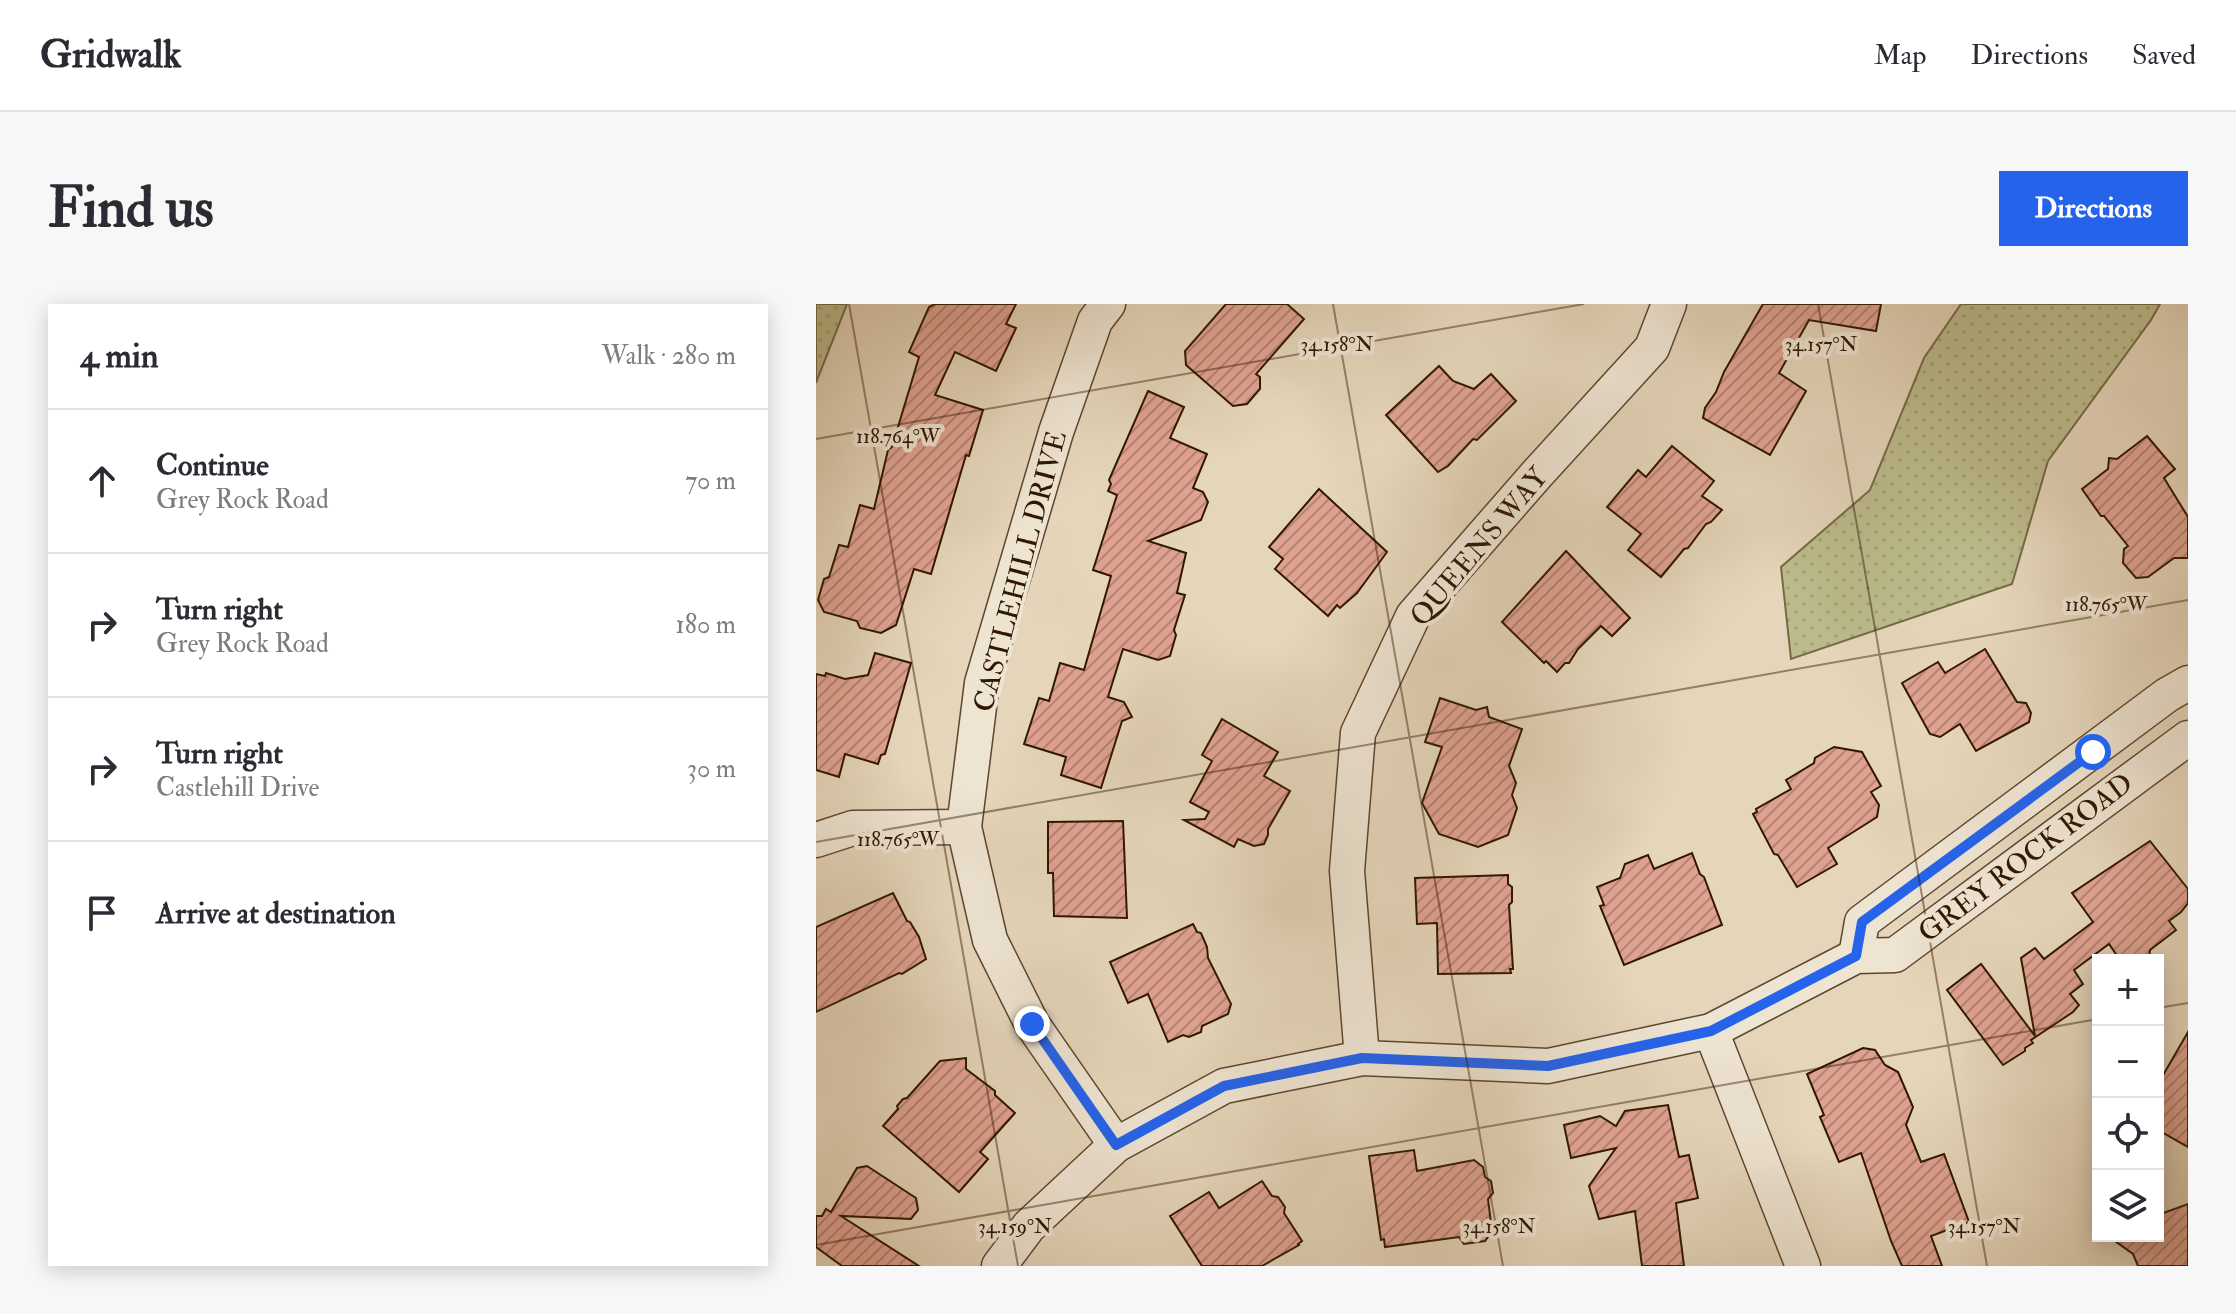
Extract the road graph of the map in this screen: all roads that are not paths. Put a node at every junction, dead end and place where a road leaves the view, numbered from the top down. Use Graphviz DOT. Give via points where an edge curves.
graph roads {
  1 [pos="1108,304"];
  2 [pos="1669,304"];
  3 [pos="2188,683"];
  4 [pos="2188,738"];
  5 [pos="964,827"];
  6 [pos="816,840"];
  7 [pos="1856,956"];
  8 [pos="1711,1031"];
  9 [pos="1362,1058"];
  10 [pos="1116,1145"];
  11 [pos="999,1266"];
  12 [pos="1803,1266"];
  1 -- 5 [label="street, CASTLEHILL DRIVE" via="1095,321 1056,432 982,683"];
  2 -- 9 [label="street, QUEENS WAY" via="1652,348 1413,616 1358,733 1347,871"];
  3 -- 7 [label="street, GREY ROCK ROAD" via="1862,922"];
  4 -- 7 [label="street, GREY ROCK ROAD" via="1895,955"];
  5 -- 6 [label="street" via="853,828"];
  5 -- 10 [label="street, CASTLEHILL DRIVE" via="990,940 1032,1024"];
  7 -- 8 [label="street, GREY ROCK ROAD"];
  8 -- 9 [label="street, GREY ROCK ROAD" via="1548,1066"];
  8 -- 12 [label="street"];
  9 -- 10 [label="street, GREY ROCK ROAD" via="1224,1086"];
  10 -- 11 [label="street, GREY ROCK ROAD" via="1029,1226"];
}
